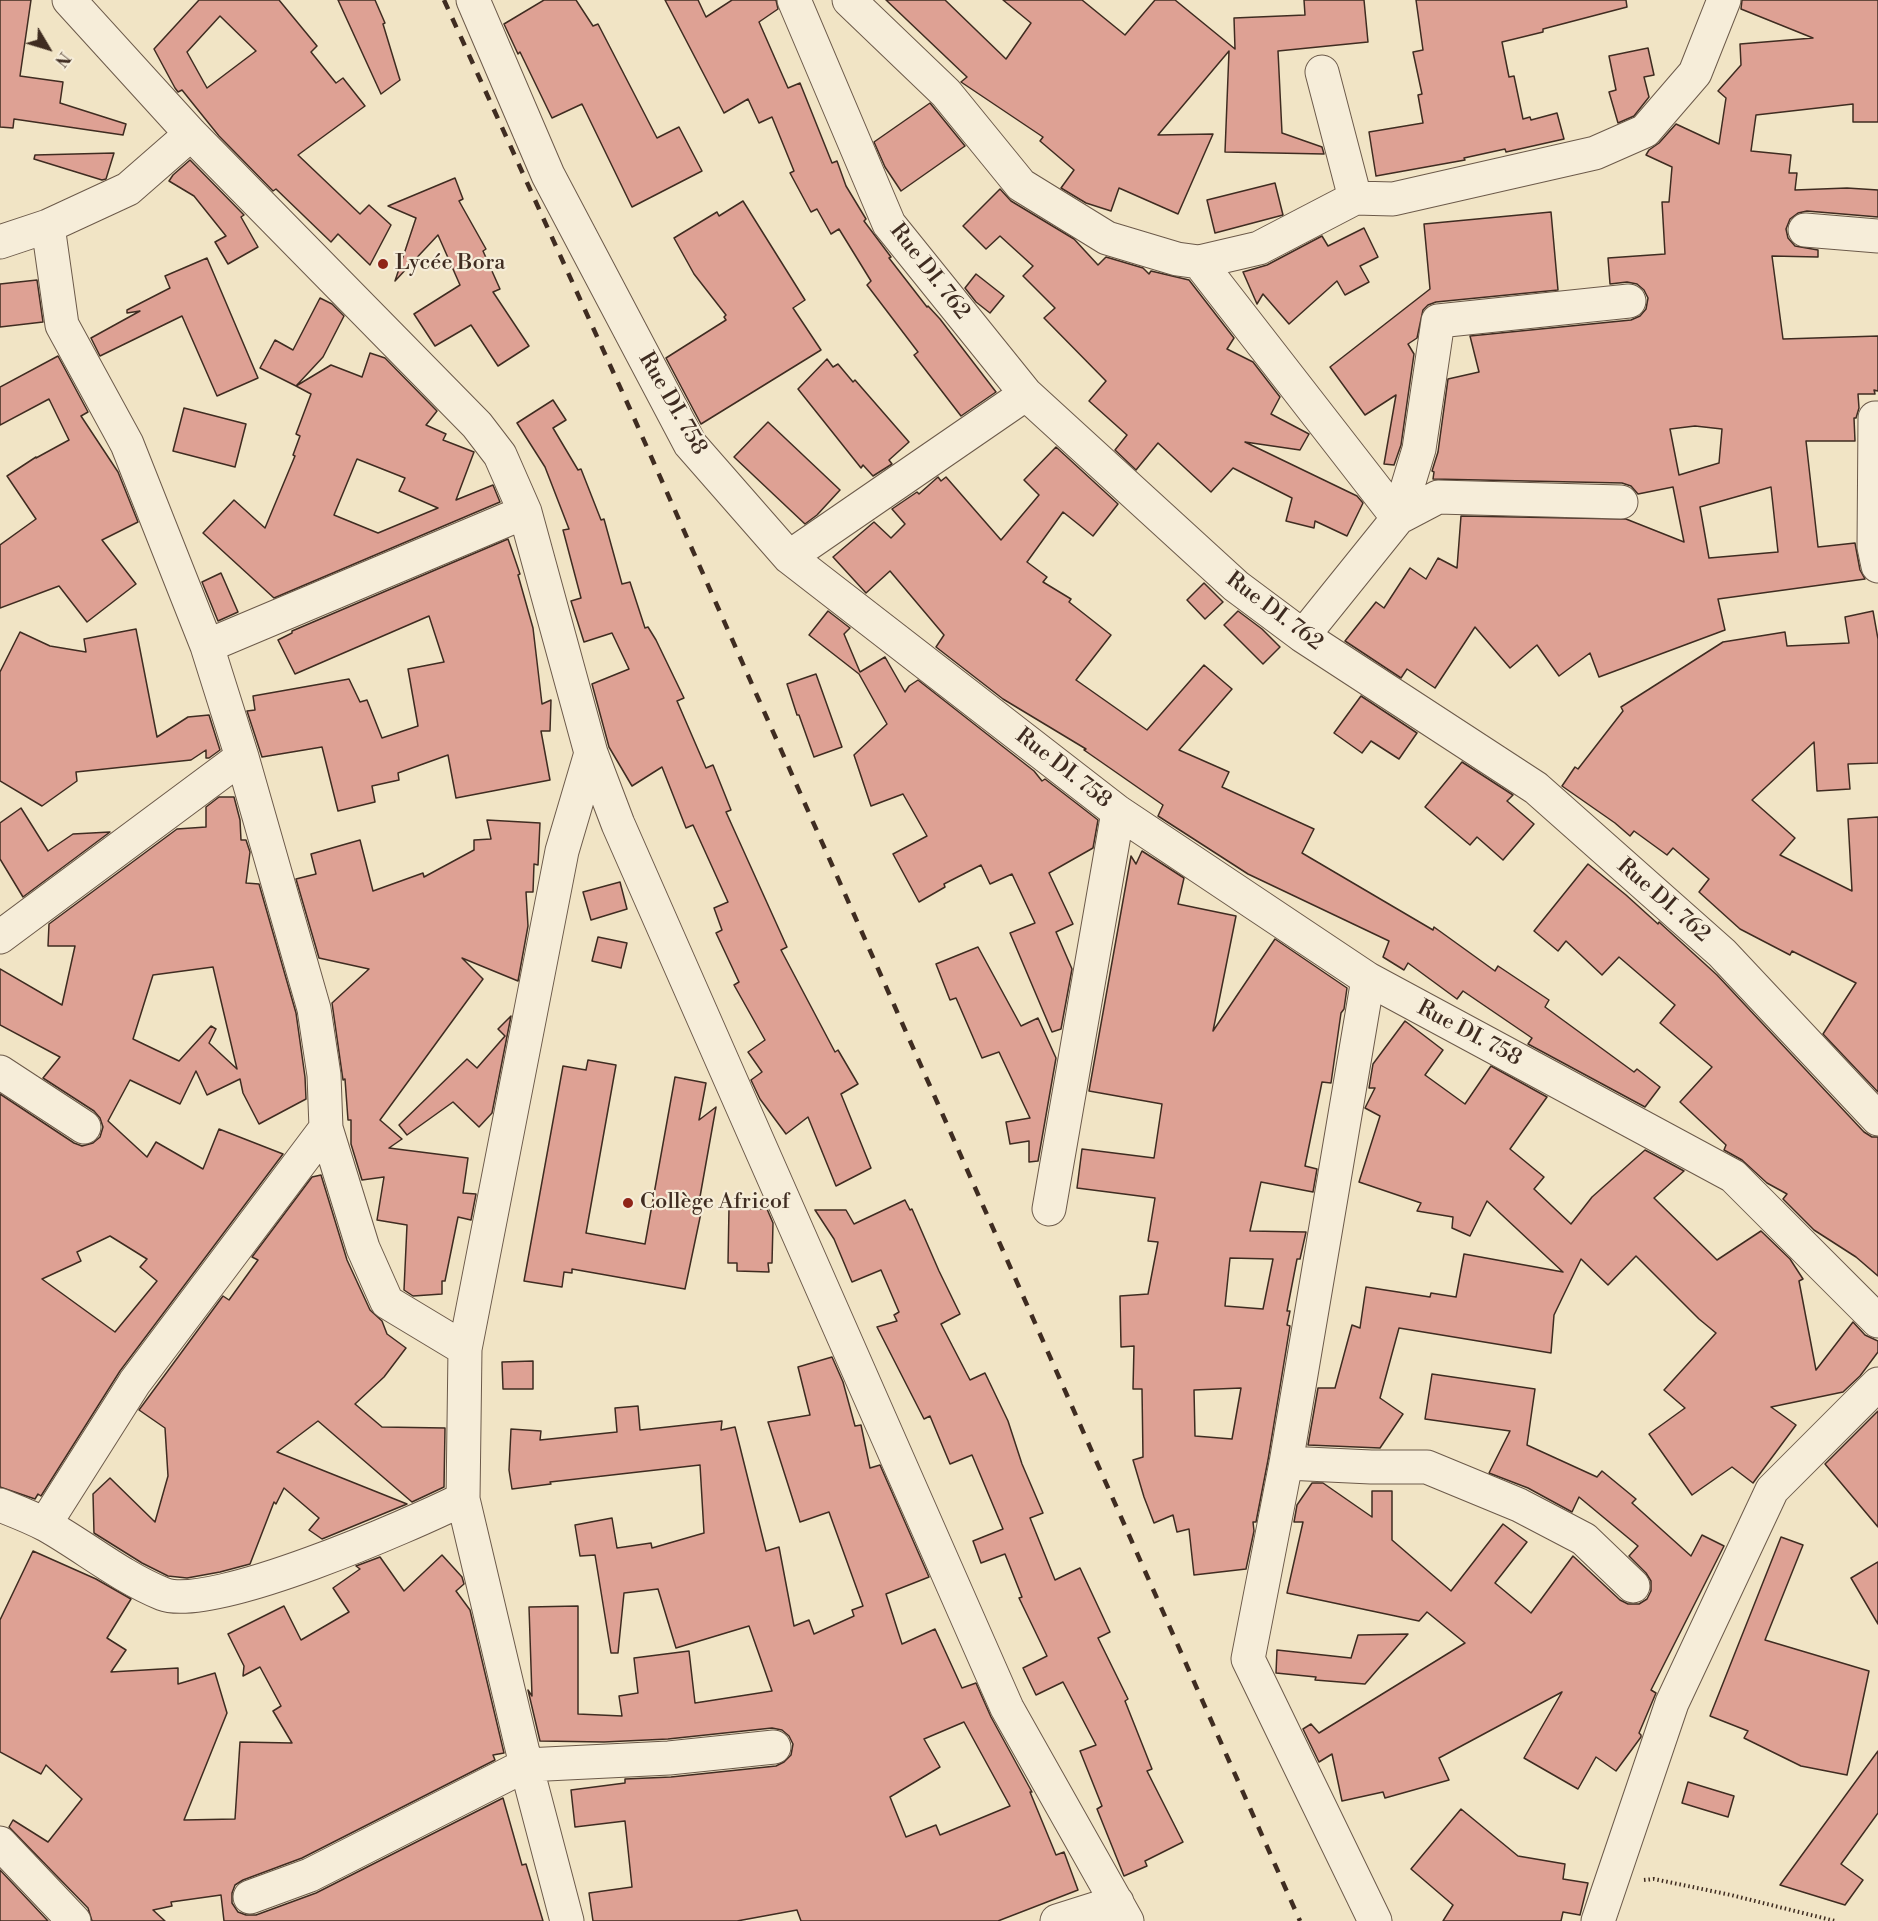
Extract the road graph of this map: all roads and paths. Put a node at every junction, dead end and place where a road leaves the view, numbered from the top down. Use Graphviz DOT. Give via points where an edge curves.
graph roads {
  1 [pos="69,0"];
  2 [pos="473,0"];
  3 [pos="794,0"];
  4 [pos="849,0"];
  5 [pos="1724,0"];
  6 [pos="1322,72"];
  7 [pos="191,134"];
  8 [pos="1355,198"];
  9 [pos="48,226"];
  10 [pos="1805,230"];
  11 [pos="1878,236"];
  12 [pos="0,242"];
  13 [pos="1199,262"];
  14 [pos="1629,301"];
  15 [pos="1026,394"];
  16 [pos="1878,418"];
  17 [pos="1621,502"];
  18 [pos="525,512"];
  19 [pos="1398,518"];
  20 [pos="789,557"];
  21 [pos="1878,566"];
  22 [pos="1303,636"];
  23 [pos="207,646"];
  24 [pos="591,753"];
  25 [pos="242,757"];
  26 [pos="1118,812"];
  27 [pos="0,937"];
  28 [pos="1368,979"];
  29 [pos="0,1072"];
  30 [pos="1878,1119"];
  31 [pos="84,1127"];
  32 [pos="326,1128"];
  33 [pos="1049,1209"];
  34 [pos="1878,1321"];
  35 [pos="465,1349"];
  36 [pos="1878,1383"];
  37 [pos="1286,1463"];
  38 [pos="463,1499"];
  39 [pos="0,1505"];
  40 [pos="45,1524"];
  41 [pos="1634,1586"];
  42 [pos="774,1747"];
  43 [pos="526,1765"];
  44 [pos="0,1844"];
  45 [pos="1610,1884"];
  46 [pos="250,1897"];
  47 [pos="1122,1912"];
  48 [pos="74,1921"];
  49 [pos="567,1921"];
  50 [pos="1057,1921"];
  51 [pos="1375,1921"];
  52 [pos="1598,1921"];
  53 [pos="1834,1921"];
  1 -- 7 [label="street"];
  2 -- 20 [label="street, Rue DI. 758" via="548,175 690,444"];
  3 -- 15 [label="street, Rue DI. 762" via="889,224"];
  4 -- 13 [label="street" via="946,93 1021,185 1107,238"];
  5 -- 8 [label="street" via="1695,73 1645,131 1595,153 1393,199"];
  6 -- 8 [label="street"];
  7 -- 9 [label="street" via="128,189"];
  7 -- 18 [label="street" via="477,425 500,455"];
  8 -- 13 [label="street" via="1259,248"];
  9 -- 12 [label="street"];
  9 -- 23 [label="street" via="62,325 127,444"];
  10 -- 11 [label="street"];
  13 -- 19 [label="street"];
  14 -- 19 [label="street" via="1438,321 1419,449"];
  15 -- 20 [label="street"];
  15 -- 22 [label="street, Rue DI. 762" via="1236,586"];
  16 -- 21 [label="street" via="1874,547"];
  17 -- 19 [label="street" via="1438,497"];
  18 -- 23 [label="street"];
  18 -- 24 [label="street"];
  19 -- 22 [label="street"];
  20 -- 26 [label="street, Rue DI. 758"];
  22 -- 30 [label="street, Rue DI. 762" via="1536,788 1722,953"];
  23 -- 25 [label="street"];
  24 -- 35 [label="street" via="562,851"];
  24 -- 47 [label="street" via="618,824 1007,1708"];
  25 -- 27 [label="street"];
  25 -- 32 [label="street" via="314,1009 324,1075"];
  26 -- 28 [label="street, Rue DI. 758"];
  26 -- 33 [label="street"];
  28 -- 34 [label="street, Rue DI. 758" via="1733,1176"];
  28 -- 37 [label="street"];
  29 -- 31 [label="street"];
  32 -- 35 [label="street" via="363,1248 387,1302"];
  32 -- 40 [label="street" via="135,1383"];
  35 -- 38 [label="street"];
  36 -- 45 [label="street" via="1772,1490 1672,1703"];
  37 -- 41 [label="street" via="1428,1467 1519,1505 1584,1539"];
  37 -- 51 [label="street" via="1248,1659"];
  38 -- 40 [label="street" via="278,1576 199,1595 165,1595 109,1566"];
  38 -- 43 [label="street"];
  39 -- 40 [label="street"];
  42 -- 43 [label="street" via="669,1758"];
  43 -- 46 [label="street" via="310,1875"];
  43 -- 49 [label="street"];
  44 -- 48 [label="street"];
  45 -- 52 [label="street"];
  45 -- 53 [label="path" via="1654,1879"];
  47 -- 50 [label="street"];
}
